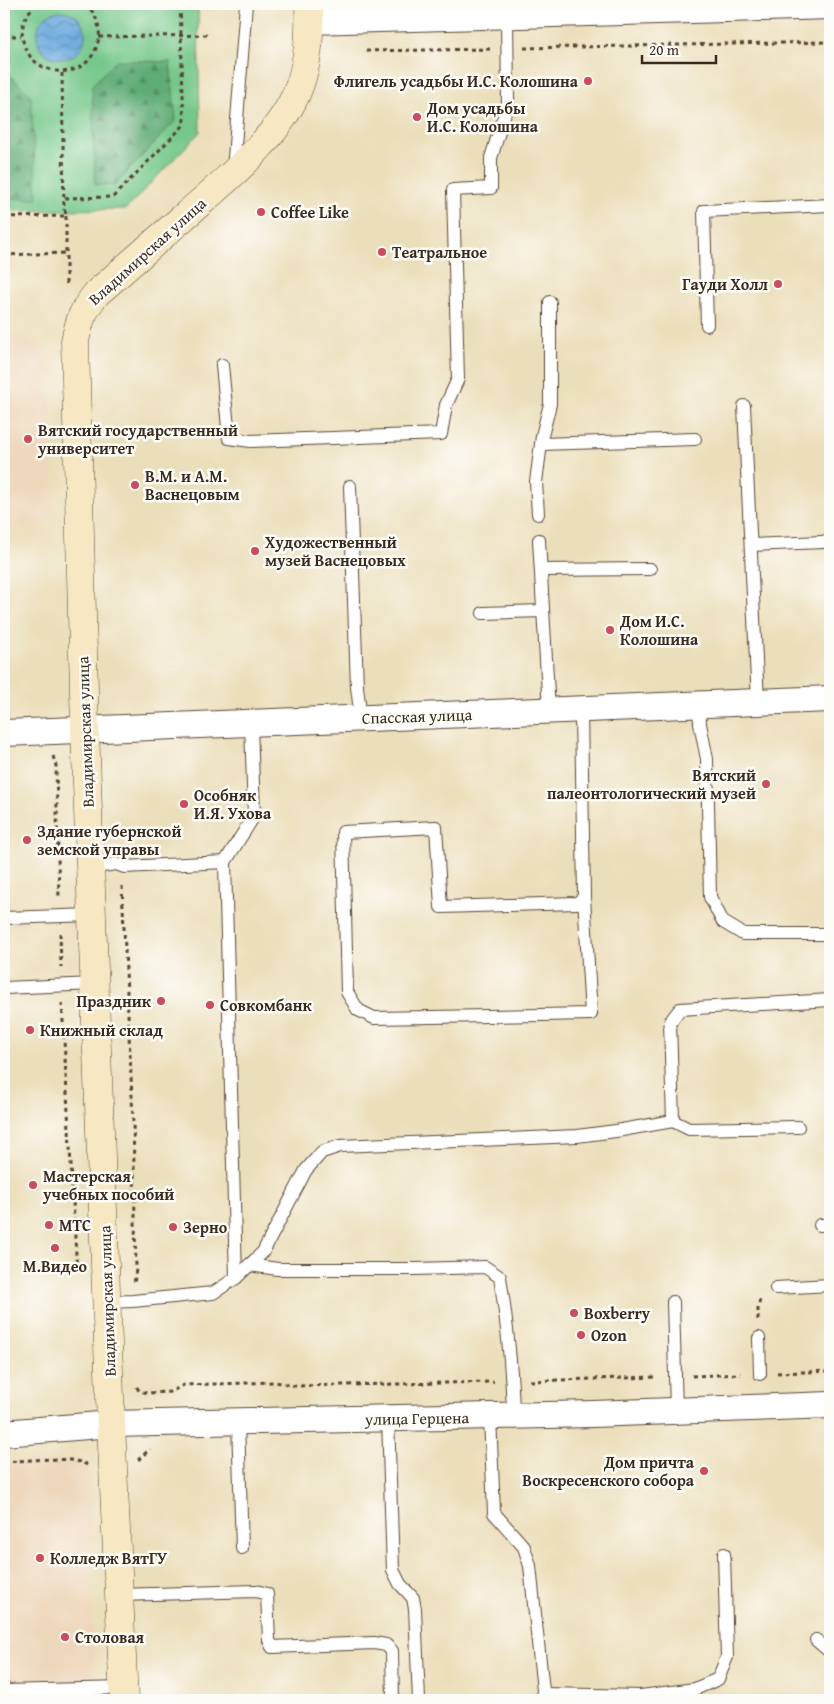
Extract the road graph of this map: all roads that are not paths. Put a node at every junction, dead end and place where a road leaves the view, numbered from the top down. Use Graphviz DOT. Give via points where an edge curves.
graph roads {
  1 [pos="246,4"];
  2 [pos="748,6"];
  3 [pos="830,6"];
  4 [pos="309,13"];
  5 [pos="507,15"];
  6 [pos="232,175"];
  7 [pos="830,206"];
  8 [pos="550,302"];
  9 [pos="707,325"];
  10 [pos="222,365"];
  11 [pos="744,406"];
  12 [pos="695,439"];
  13 [pos="541,444"];
  14 [pos="350,486"];
  15 [pos="538,514"];
  16 [pos="539,540"];
  17 [pos="822,542"];
  18 [pos="751,545"];
  19 [pos="650,569"];
  20 [pos="541,570"];
  21 [pos="543,611"];
  22 [pos="484,613"];
  23 [pos="830,699"];
  24 [pos="758,702"];
  25 [pos="699,705"];
  26 [pos="582,710"];
  27 [pos="549,711"];
  28 [pos="361,719"];
  29 [pos="251,723"];
  30 [pos="84,730"];
  31 [pos="4,733"];
  32 [pos="225,862"];
  33 [pos="103,866"];
  34 [pos="584,897"];
  35 [pos="92,915"];
  36 [pos="4,918"];
  37 [pos="830,934"];
  38 [pos="94,984"];
  39 [pos="4,988"];
  40 [pos="830,1000"];
  41 [pos="673,1121"];
  42 [pos="798,1127"];
  43 [pos="249,1265"];
  44 [pos="236,1278"];
  45 [pos="830,1285"];
  46 [pos="776,1288"];
  47 [pos="120,1302"];
  48 [pos="673,1302"];
  49 [pos="759,1338"];
  50 [pos="760,1374"];
  51 [pos="830,1405"];
  52 [pos="676,1411"];
  53 [pos="501,1416"];
  54 [pos="388,1419"];
  55 [pos="238,1422"];
  56 [pos="111,1424"];
  57 [pos="4,1433"];
  58 [pos="242,1548"];
  59 [pos="724,1554"];
  60 [pos="119,1595"];
  61 [pos="816,1640"];
  62 [pos="830,1652"];
  63 [pos="4,1691"];
  64 [pos="124,1694"];
  65 [pos="544,1697"];
  66 [pos="393,1700"];
  67 [pos="418,1700"];
  1 -- 6 [label="lane"];
  2 -- 3 [label="street"];
  2 -- 5 [label="street"];
  4 -- 5 [label="street"];
  4 -- 6 [label="main road, Владимирская улица" via="308,50 293,101 263,142"];
  5 -- 10 [label="lane" via="508,104 491,158 491,188 453,190 458,379 446,405 442,434 252,441 229,438"];
  6 -- 30 [label="main road, Владимирская улица" via="97,293 80,318 75,341"];
  7 -- 9 [label="lane" via="704,211"];
  8 -- 13 [label="lane" via="550,404"];
  11 -- 18 [label="lane"];
  12 -- 13 [label="lane"];
  13 -- 15 [label="lane" via="536,482"];
  14 -- 28 [label="lane"];
  16 -- 20 [label="lane"];
  17 -- 18 [label="lane"];
  18 -- 24 [label="lane"];
  19 -- 20 [label="lane"];
  20 -- 21 [label="lane"];
  21 -- 22 [label="lane"];
  21 -- 27 [label="lane"];
  23 -- 24 [label="street, Спасская улица"];
  24 -- 25 [label="street, Спасская улица"];
  25 -- 26 [label="street, Спасская улица"];
  25 -- 37 [label="lane" via="707,759 710,897 723,922 743,934"];
  26 -- 27 [label="street, Спасская улица"];
  26 -- 34 [label="lane"];
  27 -- 28 [label="street, Спасская улица"];
  28 -- 29 [label="street, Спасская улица"];
  29 -- 30 [label="street, Спасская улица"];
  29 -- 32 [label="lane" via="254,816"];
  30 -- 31 [label="street, Спасская улица"];
  30 -- 33 [label="main road, Владимирская улица"];
  32 -- 33 [label="lane"];
  32 -- 44 [label="lane"];
  33 -- 35 [label="main road, Владимирская улица"];
  34 -- 34 [label="lane" via="577,903 442,907 436,827 343,832 347,992 358,1010 374,1018 591,1014"];
  35 -- 36 [label="lane"];
  35 -- 38 [label="main road, Владимирская улица"];
  38 -- 39 [label="lane"];
  38 -- 47 [label="main road, Владимирская улица"];
  40 -- 41 [label="lane" via="680,1009 670,1022"];
  41 -- 42 [label="lane" via="689,1129"];
  41 -- 43 [label="lane" via="577,1136 340,1146 322,1152 306,1170 263,1252"];
  43 -- 44 [label="lane"];
  43 -- 53 [label="lane" via="278,1269 485,1267 500,1277 506,1316 512,1381"];
  44 -- 47 [label="lane" via="213,1293"];
  45 -- 46 [label="lane"];
  47 -- 56 [label="main road, Владимирская улица"];
  48 -- 52 [label="lane"];
  49 -- 50 [label="lane"];
  51 -- 52 [label="street, улица Герцена"];
  52 -- 53 [label="street, улица Герцена"];
  53 -- 54 [label="street, улица Герцена"];
  53 -- 65 [label="lane" via="494,1513 524,1547 530,1566"];
  54 -- 55 [label="street, улица Герцена"];
  54 -- 67 [label="lane" via="393,1570 413,1598"];
  55 -- 56 [label="street, улица Герцена"];
  55 -- 58 [label="lane"];
  56 -- 57 [label="street, улица Герцена"];
  56 -- 60 [label="main road, Владимирская улица"];
  59 -- 65 [label="lane" via="727,1657 718,1679 695,1689 641,1696"];
  60 -- 64 [label="main road, Владимирская улица"];
  60 -- 66 [label="lane" via="256,1591 267,1594 272,1647 386,1645 392,1651"];
  61 -- 62 [label="lane"];
  63 -- 64 [label="lane"];
}
